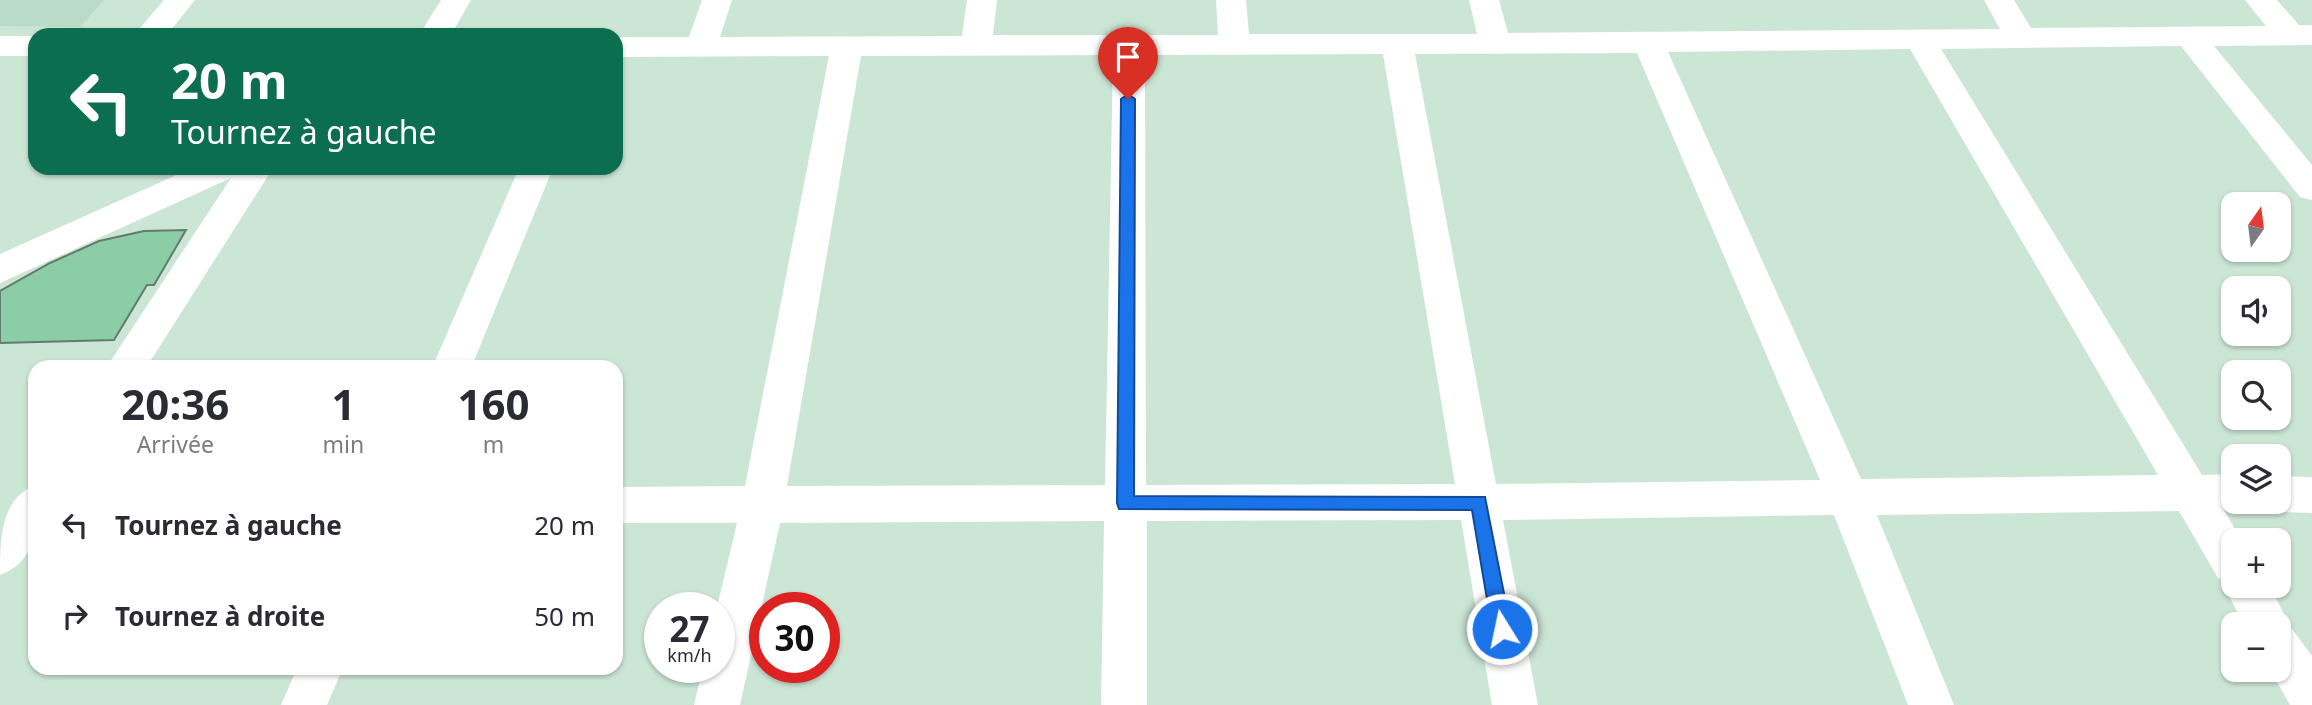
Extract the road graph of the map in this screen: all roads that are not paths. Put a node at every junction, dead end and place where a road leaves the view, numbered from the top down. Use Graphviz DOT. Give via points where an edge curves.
graph roads {
  1 [pos="180,0"];
  2 [pos="457,0"];
  3 [pos="717,0"];
  4 [pos="982,0"];
  5 [pos="1231,0"];
  6 [pos="1484,0"];
  7 [pos="1999,0"];
  8 [pos="2260,0"];
  9 [pos="156,28"];
  10 [pos="439,28"];
  11 [pos="2301,35"];
  12 [pos="2189,36"];
  13 [pos="2021,38"];
  14 [pos="1919,39"];
  15 [pos="1648,42"];
  16 [pos="1397,43"];
  17 [pos="1495,43"];
  18 [pos="1234,44"];
  19 [pos="975,45"];
  20 [pos="1129,45"];
  21 [pos="0,46"];
  22 [pos="28,46"];
  23 [pos="701,46"];
  24 [pos="847,46"];
  25 [pos="623,47"];
  26 [pos="208,175"];
  27 [pos="251,175"];
  28 [pos="533,175"];
  29 [pos="2312,188"];
  30 [pos="0,269"];
  31 [pos="130,360"];
  32 [pos="454,360"];
  33 [pos="2190,491"];
  34 [pos="2221,492"];
  35 [pos="2291,494"];
  36 [pos="2312,495"];
  37 [pos="1847,496"];
  38 [pos="1479,502"];
  39 [pos="1125,503"];
  40 [pos="762,504"];
  41 [pos="26,505"];
  42 [pos="623,505"];
  43 [pos="2221,544"];
  44 [pos="0,556"];
  45 [pos="2291,664"];
  46 [pos="317,675"];
  47 [pos="2312,699"];
  48 [pos="304,705"];
  49 [pos="717,705"];
  50 [pos="1124,705"];
  51 [pos="1515,705"];
  52 [pos="1931,705"];
  1 -- 9 [label="street"];
  2 -- 10 [label="street"];
  3 -- 23 [label="street"];
  4 -- 19 [label="street"];
  5 -- 18 [label="street"];
  6 -- 17 [label="street"];
  7 -- 13 [label="street"];
  8 -- 11 [label="street"];
  11 -- 12 [label="street"];
  12 -- 13 [label="street"];
  12 -- 29 [label="street"];
  13 -- 14 [label="street"];
  14 -- 15 [label="street"];
  14 -- 33 [label="street"];
  15 -- 17 [label="street"];
  15 -- 37 [label="street"];
  16 -- 17 [label="street"];
  16 -- 18 [label="street"];
  16 -- 38 [label="street"];
  18 -- 20 [label="street"];
  19 -- 20 [label="street"];
  19 -- 24 [label="street"];
  20 -- 39 [label="street"];
  21 -- 22 [label="street"];
  23 -- 24 [label="street"];
  23 -- 25 [label="street"];
  24 -- 40 [label="street"];
  26 -- 30 [label="street"];
  27 -- 31 [label="street"];
  28 -- 32 [label="street"];
  33 -- 34 [label="street"];
  33 -- 37 [label="street"];
  33 -- 43 [label="street"];
  35 -- 36 [label="street"];
  37 -- 38 [label="street"];
  37 -- 52 [label="street"];
  38 -- 39 [label="street"];
  38 -- 51 [label="street"];
  39 -- 40 [label="street"];
  39 -- 50 [label="street"];
  40 -- 42 [label="street"];
  40 -- 49 [label="street"];
  41 -- 44 [label="street"];
  45 -- 47 [label="street"];
  46 -- 48 [label="street"];
}
